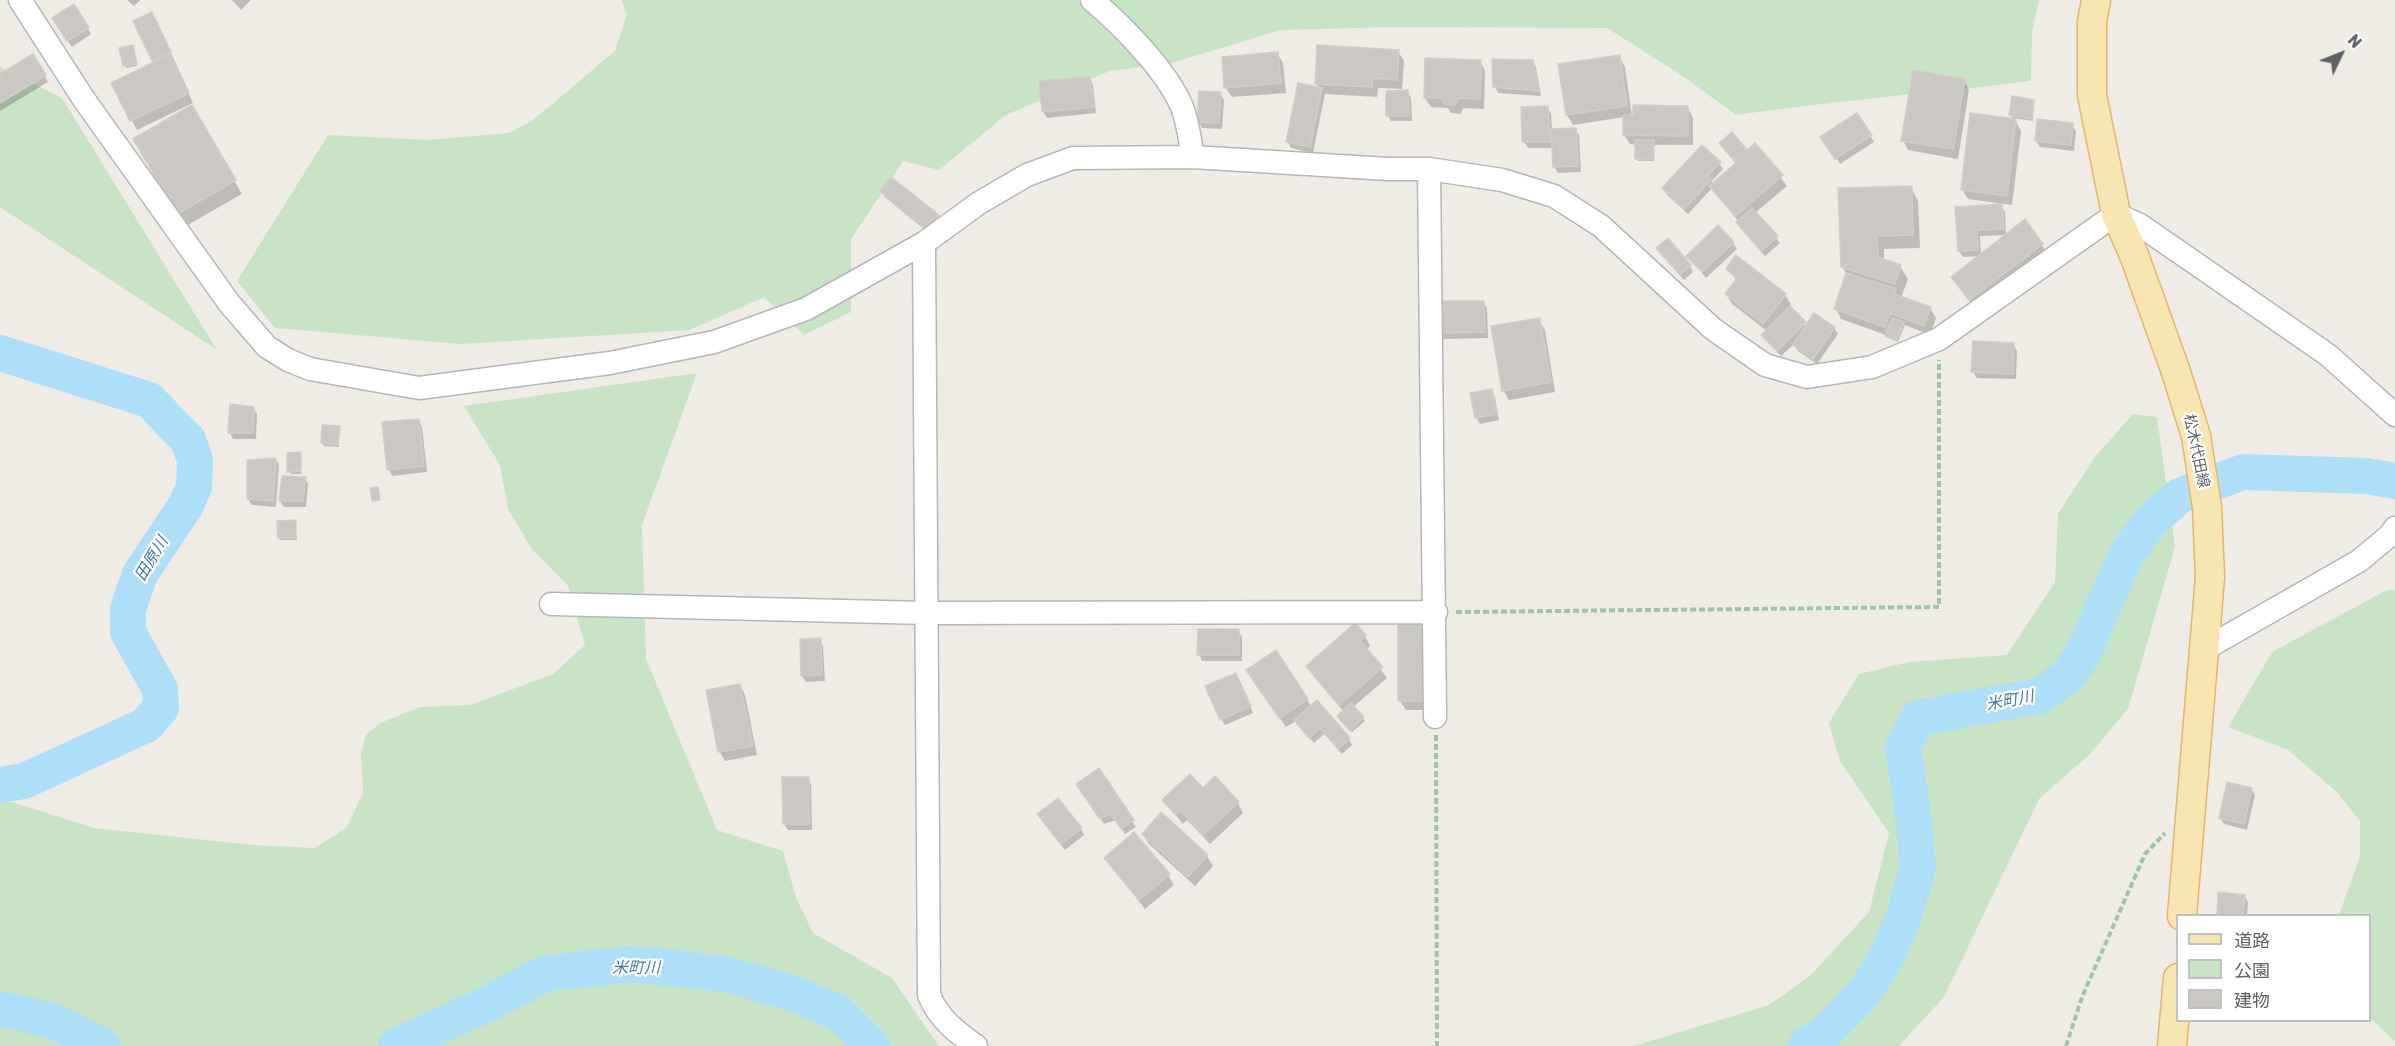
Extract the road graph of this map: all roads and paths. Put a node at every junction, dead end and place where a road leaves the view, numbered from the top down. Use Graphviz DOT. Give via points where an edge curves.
graph roads {
  1 [pos="20,0"];
  2 [pos="1092,0"];
  3 [pos="2096,0"];
  4 [pos="1193,158"];
  5 [pos="1429,169"];
  6 [pos="2116,213"];
  7 [pos="924,243"];
  8 [pos="1939,339"];
  9 [pos="2395,415"];
  10 [pos="2395,528"];
  11 [pos="550,604"];
  12 [pos="1436,612"];
  13 [pos="926,613"];
  14 [pos="2203,650"];
  15 [pos="1436,717"];
  16 [pos="2191,806"];
  17 [pos="2182,914"];
  18 [pos="2176,1001"];
  19 [pos="976,1046"];
  20 [pos="1437,1046"];
  21 [pos="2066,1046"];
  22 [pos="2172,1046"];
  1 -- 7 [label="street" via="83,98 229,303 267,347 310,369 419,388 610,363 702,344 806,309"];
  2 -- 4 [label="street" via="1160,69 1182,107"];
  3 -- 6 [label="main road, 松木代田線" via="2091,22 2092,94"];
  4 -- 5 [label="street"];
  4 -- 7 [label="street" via="1073,158 1027,175 979,203"];
  5 -- 8 [label="street" via="1502,180 1554,196 1600,226 1713,329 1765,365 1807,377 1861,369"];
  5 -- 12 [label="street"];
  6 -- 8 [label="street"];
  6 -- 9 [label="street" via="2140,225 2328,355"];
  6 -- 14 [label="main road, 松木代田線" via="2196,436 2207,507 2210,577"];
  7 -- 13 [label="street"];
  8 -- 12 [label="path" via="1939,607"];
  10 -- 14 [label="street" via="2359,561"];
  11 -- 13 [label="street"];
  12 -- 13 [label="street"];
  12 -- 15 [label="street"];
  13 -- 19 [label="street" via="929,994 945,1022"];
  14 -- 16 [label="main road, 松木代田線"];
  15 -- 20 [label="path"];
  16 -- 17 [label="main road, 松木代田線"];
  16 -- 21 [label="path" via="2145,854 2082,997"];
  18 -- 22 [label="main road"];
}
